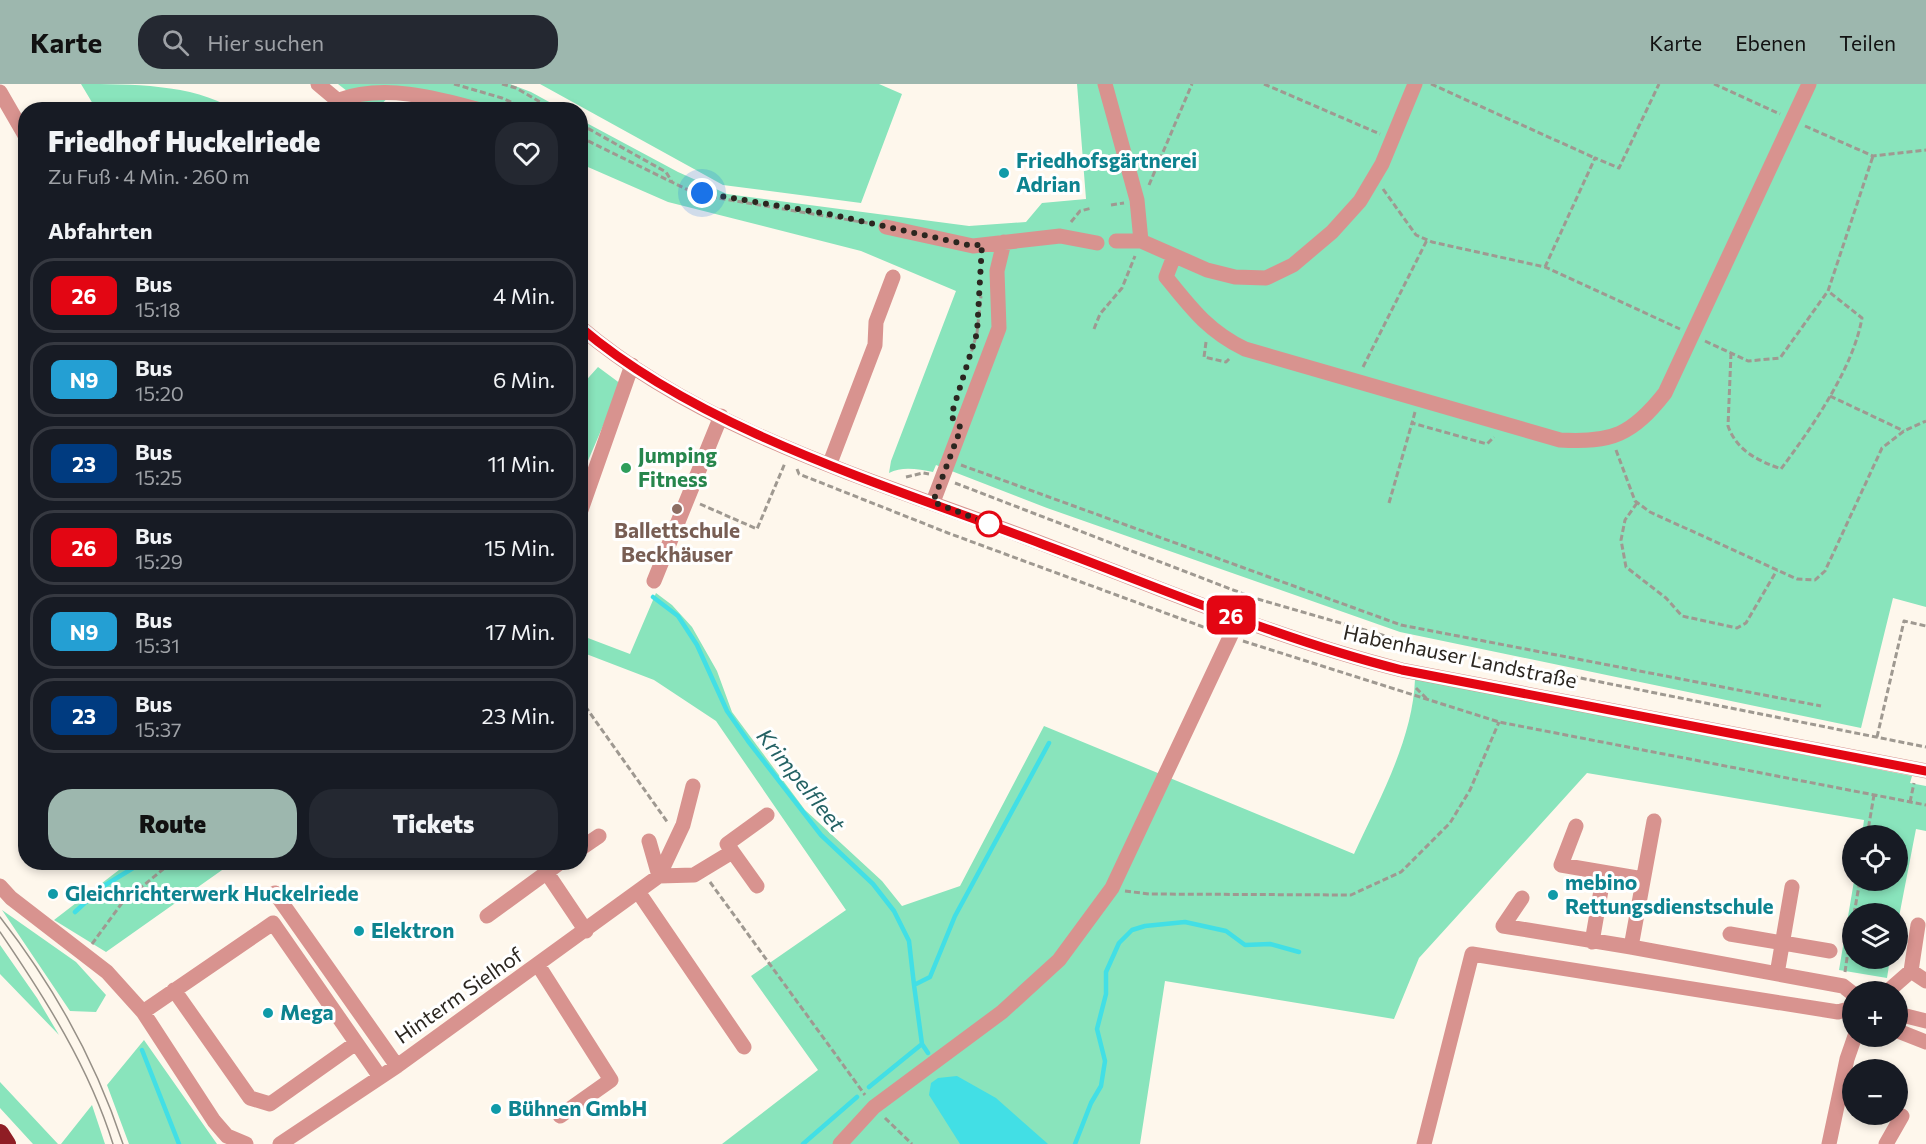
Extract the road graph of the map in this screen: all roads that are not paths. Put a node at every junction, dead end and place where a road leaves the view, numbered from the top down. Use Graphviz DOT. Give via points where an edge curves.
graph roads {
  1 [pos="318,84"];
  2 [pos="1105,84"];
  3 [pos="1415,84"];
  4 [pos="1809,84"];
  5 [pos="0,92"];
  6 [pos="340,102"];
  7 [pos="345,102"];
  8 [pos="451,102"];
  9 [pos="18,123"];
  10 [pos="886,227"];
  11 [pos="1116,241"];
  12 [pos="1141,241"];
  13 [pos="1004,242"];
  14 [pos="1097,243"];
  15 [pos="1174,256"];
  16 [pos="893,277"];
  17 [pos="588,333"];
  18 [pos="632,365"];
  19 [pos="721,416"];
  20 [pos="830,463"];
  21 [pos="588,490"];
  22 [pos="933,502"];
  23 [pos="654,582"];
  24 [pos="1239,618"];
  25 [pos="1926,771"];
  26 [pos="693,786"];
  27 [pos="767,815"];
  28 [pos="1654,821"];
  29 [pos="1576,826"];
  30 [pos="599,836"];
  31 [pos="650,841"];
  32 [pos="588,844"];
  33 [pos="732,852"];
  34 [pos="551,870"];
  35 [pos="547,873"];
  36 [pos="1604,873"];
  37 [pos="659,876"];
  38 [pos="1643,879"];
  39 [pos="0,886"];
  40 [pos="757,886"];
  41 [pos="1792,887"];
  42 [pos="275,893"];
  43 [pos="639,893"];
  44 [pos="1522,898"];
  45 [pos="487,915"];
  46 [pos="1918,926"];
  47 [pos="586,931"];
  48 [pos="1730,934"];
  49 [pos="1592,942"];
  50 [pos="1782,942"];
  51 [pos="1631,947"];
  52 [pos="1830,951"];
  53 [pos="538,965"];
  54 [pos="1911,971"];
  55 [pos="1777,974"];
  56 [pos="1900,981"];
  57 [pos="1926,981"];
  58 [pos="1842,986"];
  59 [pos="174,990"];
  60 [pos="1842,1011"];
  61 [pos="143,1012"];
  62 [pos="1908,1016"];
  63 [pos="1926,1021"];
  64 [pos="1908,1035"];
  65 [pos="1926,1042"];
  66 [pos="356,1043"];
  67 [pos="744,1047"];
  68 [pos="1851,1047"];
  69 [pos="397,1066"];
  70 [pos="380,1077"];
  71 [pos="560,1116"];
  72 [pos="1897,1125"];
  73 [pos="0,1133"];
  74 [pos="1831,1143"];
  75 [pos="7,1144"];
  76 [pos="246,1144"];
  77 [pos="280,1144"];
  78 [pos="840,1144"];
  79 [pos="1424,1144"];
  80 [pos="1886,1144"];
  1 -- 6 [label="street"];
  2 -- 12 [label="street" via="1137,200"];
  3 -- 15 [label="street" via="1360,201 1332,232 1293,265 1266,278 1235,277"];
  4 -- 15 [label="street" via="1665,393 1649,413 1623,433 1594,442 1560,440 1245,349 1225,340 1202,321 1166,277"];
  5 -- 9 [label="street"];
  7 -- 8 [label="street" via="349,94 381,86"];
  10 -- 13 [label="street" via="973,246"];
  11 -- 12 [label="street"];
  12 -- 15 [label="street"];
  13 -- 14 [label="street" via="1060,236"];
  13 -- 22 [label="street" via="997,271 999,328"];
  16 -- 20 [label="street" via="876,322 875,345"];
  17 -- 18 [label="street, Habenhauser Landstraße"];
  18 -- 19 [label="street, Habenhauser Landstraße"];
  18 -- 21 [label="street"];
  19 -- 20 [label="street, Habenhauser Landstraße"];
  19 -- 23 [label="street"];
  20 -- 22 [label="street, Habenhauser Landstraße"];
  22 -- 24 [label="street, Habenhauser Landstraße"];
  24 -- 25 [label="street, Habenhauser Landstraße" via="1318,647 1402,670"];
  24 -- 78 [label="street" via="1112,888 1059,960 1002,1012 874,1107"];
  26 -- 37 [label="street" via="677,837"];
  27 -- 33 [label="street" via="727,844"];
  28 -- 38 [label="street"];
  29 -- 36 [label="street" via="1561,866"];
  30 -- 32 [label="street"];
  31 -- 37 [label="street"];
  33 -- 37 [label="street" via="694,875"];
  33 -- 40 [label="street"];
  34 -- 35 [label="street"];
  35 -- 45 [label="street"];
  35 -- 47 [label="street"];
  36 -- 38 [label="street"];
  36 -- 49 [label="street"];
  37 -- 43 [label="street, Hinterm Sielhof"];
  38 -- 51 [label="street"];
  39 -- 61 [label="street" via="10,898 107,972"];
  41 -- 50 [label="street"];
  42 -- 69 [label="street"];
  43 -- 47 [label="street, Hinterm Sielhof"];
  43 -- 67 [label="street"];
  44 -- 49 [label="street" via="1503,926"];
  46 -- 54 [label="street"];
  47 -- 53 [label="street, Hinterm Sielhof"];
  48 -- 50 [label="street"];
  49 -- 51 [label="street"];
  50 -- 52 [label="street"];
  50 -- 55 [label="street"];
  51 -- 55 [label="street"];
  53 -- 69 [label="street, Hinterm Sielhof"];
  53 -- 71 [label="street" via="611,1080"];
  54 -- 56 [label="street"];
  54 -- 57 [label="street"];
  55 -- 58 [label="street"];
  59 -- 61 [label="street"];
  59 -- 66 [label="street" via="250,1098 270,1104"];
  59 -- 66 [label="street" via="273,923"];
  60 -- 79 [label="street" via="1472,954"];
  61 -- 76 [label="street" via="214,1121 227,1136"];
  62 -- 63 [label="street"];
  64 -- 65 [label="street"];
  66 -- 70 [label="street"];
  68 -- 74 [label="street"];
  69 -- 70 [label="street, Hinterm Sielhof"];
  70 -- 77 [label="street, Hinterm Sielhof"];
  72 -- 80 [label="street"];
  73 -- 75 [label="highway"];
}
